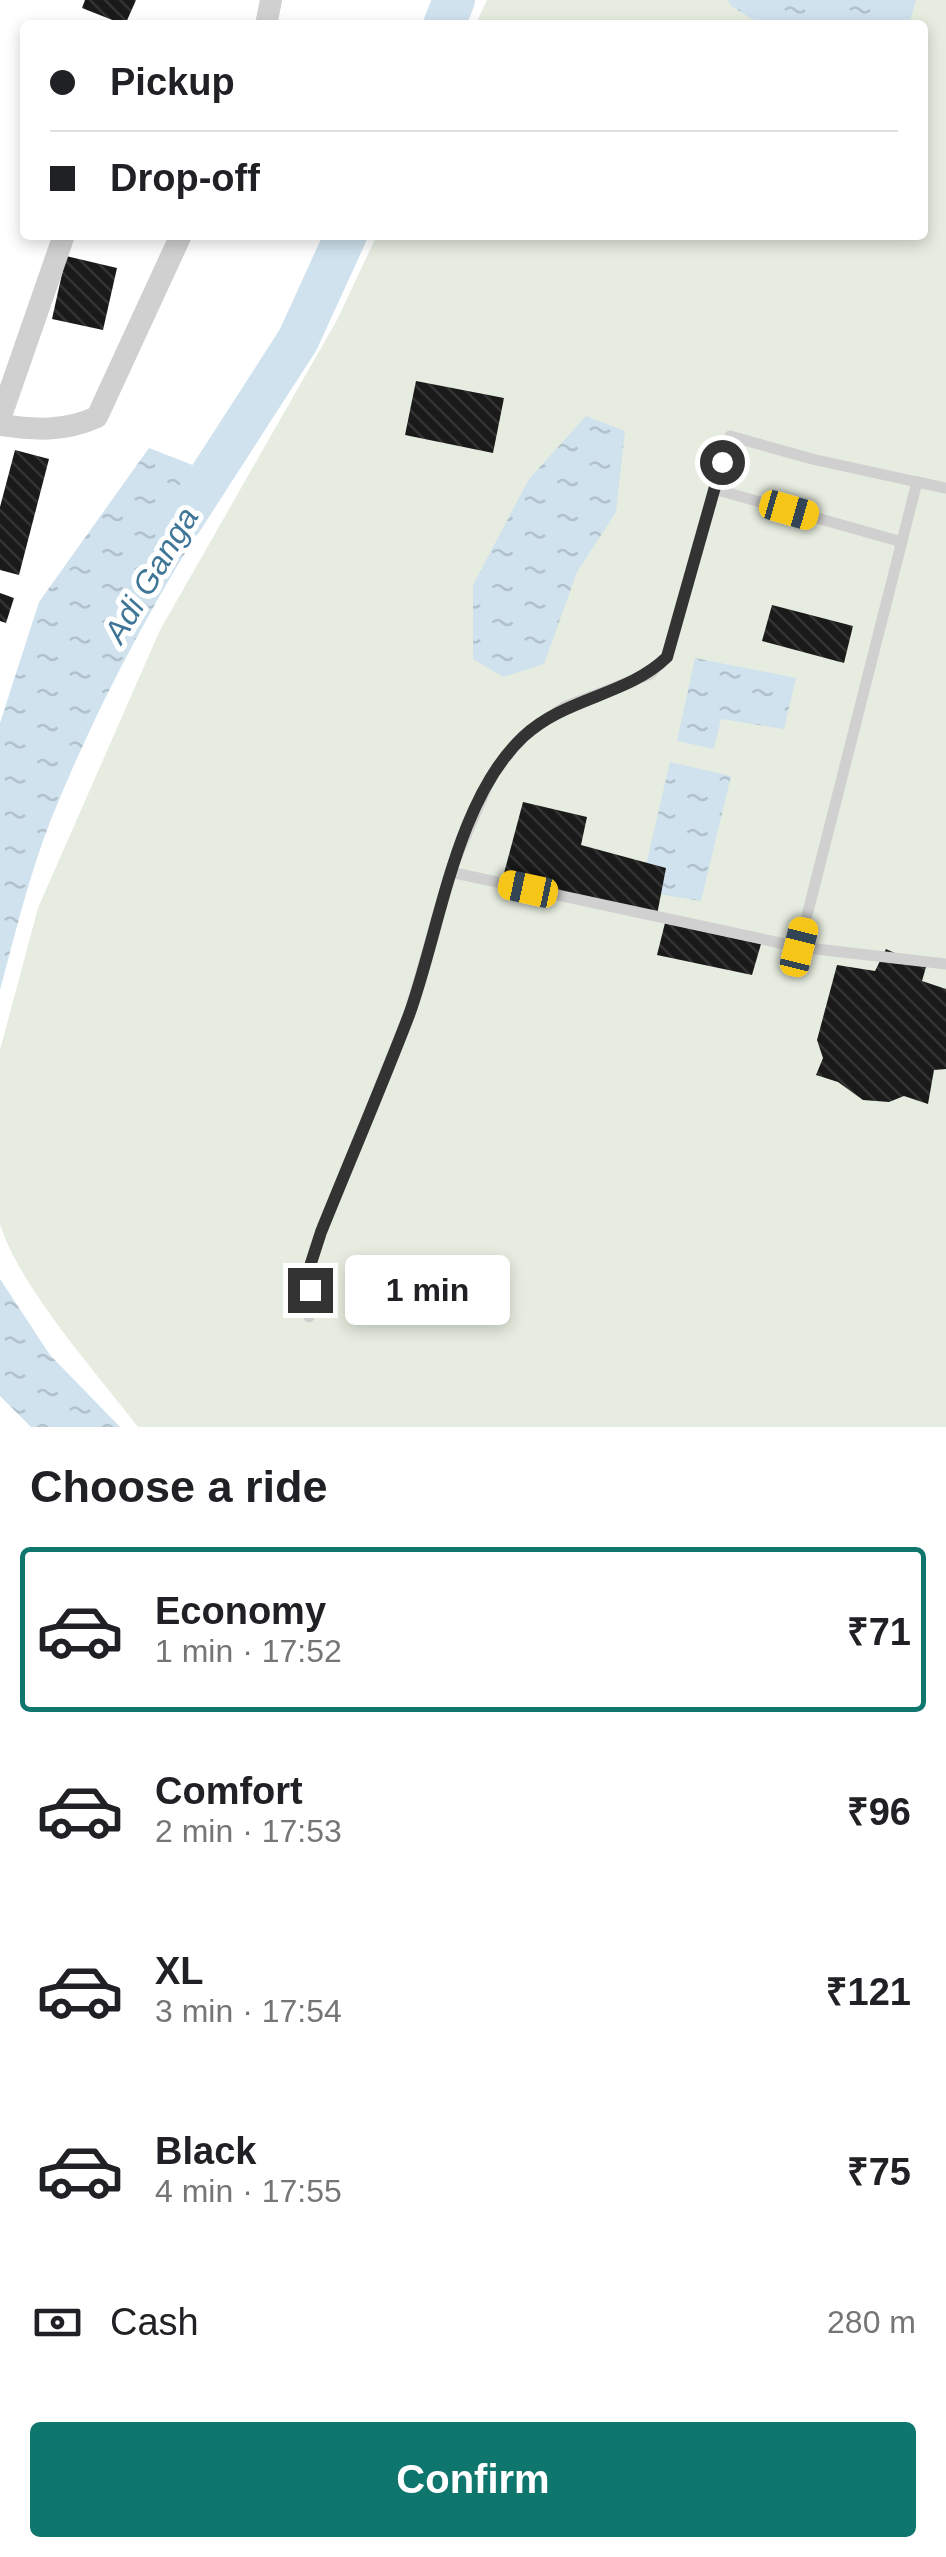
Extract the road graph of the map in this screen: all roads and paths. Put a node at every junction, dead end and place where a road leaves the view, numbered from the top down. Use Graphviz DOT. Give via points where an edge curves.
graph roads {
  1 [pos="62,240"];
  2 [pos="179,240"];
  3 [pos="0,422"];
  4 [pos="918,482"];
  5 [pos="714,488"];
  6 [pos="946,488"];
  7 [pos="902,542"];
  8 [pos="450,872"];
  9 [pos="799,947"];
  10 [pos="946,964"];
  11 [pos="309,1317"];
  1 -- 3 [label="street"];
  2 -- 3 [label="street" via="97,418 42,431"];
  4 -- 5 [label="lane" via="730,436"];
  4 -- 6 [label="lane"];
  4 -- 7 [label="lane"];
  5 -- 7 [label="lane"];
  5 -- 8 [label="lane" via="667,657 650,674 564,707 523,736 492,773"];
  7 -- 9 [label="lane"];
  8 -- 9 [label="lane"];
  8 -- 11 [label="lane" via="410,1011 311,1263"];
  9 -- 10 [label="lane"];
}
